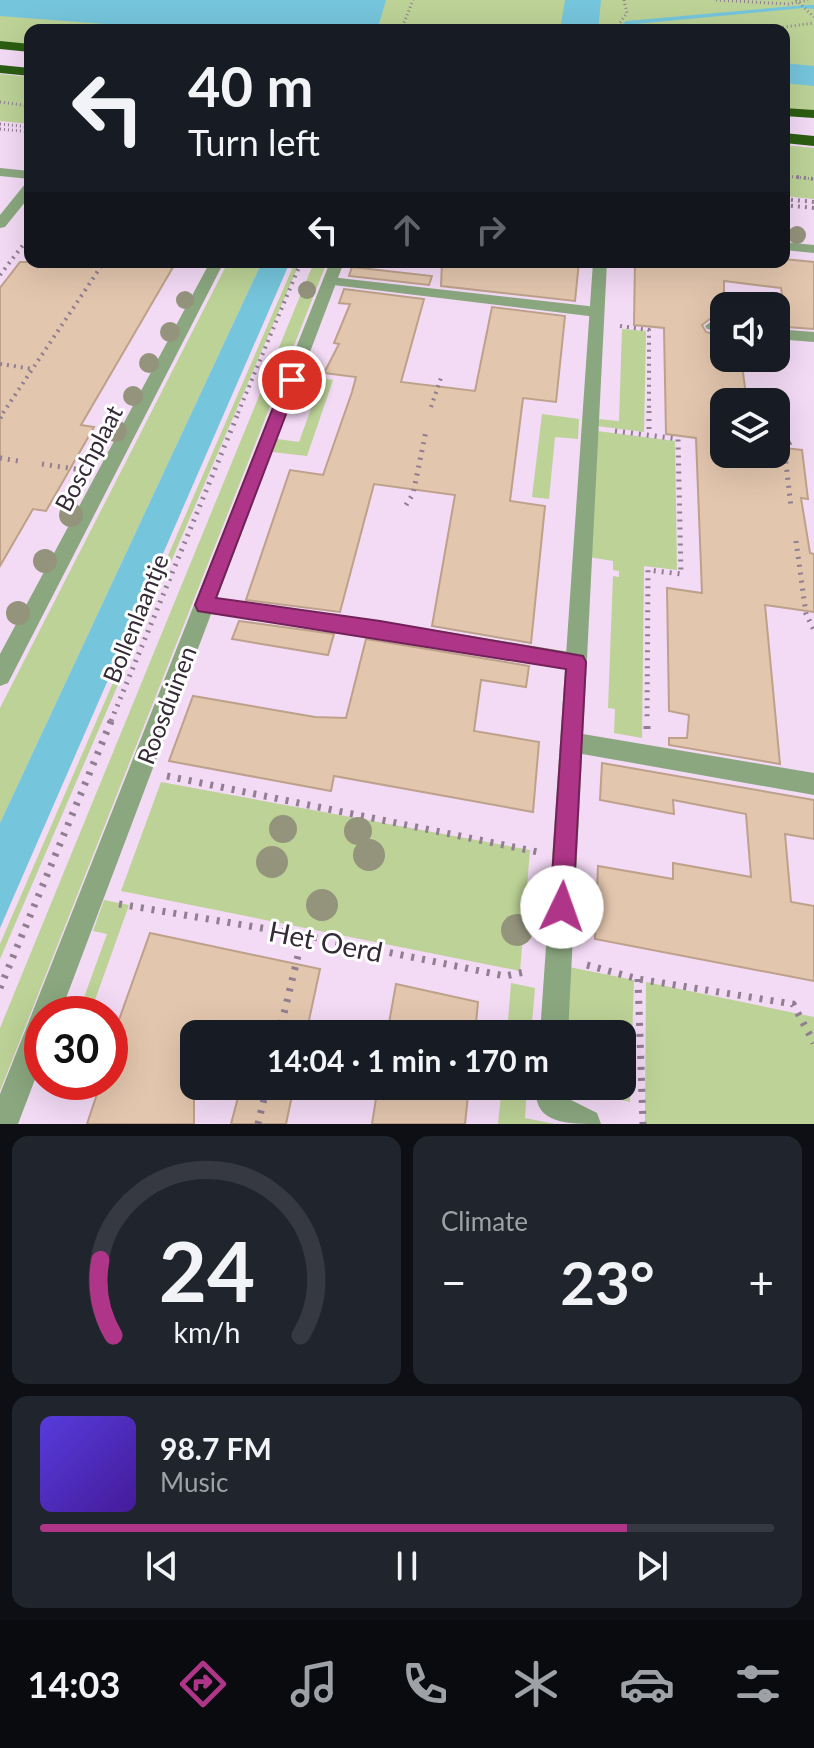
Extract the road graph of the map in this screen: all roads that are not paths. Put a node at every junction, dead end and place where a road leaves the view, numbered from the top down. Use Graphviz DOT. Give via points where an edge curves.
graph roads {
  1 [pos="0,45"];
  2 [pos="24,47"];
  3 [pos="0,69"];
  4 [pos="24,71"];
  5 [pos="790,112"];
  6 [pos="814,114"];
  7 [pos="790,139"];
  8 [pos="814,141"];
  9 [pos="0,172"];
  10 [pos="24,174"];
  11 [pos="24,194"];
  12 [pos="0,224"];
  13 [pos="790,247"];
  14 [pos="814,249"];
  15 [pos="214,268"];
  16 [pos="600,268"];
  17 [pos="334,272"];
  18 [pos="596,317"];
  19 [pos="790,335"];
  20 [pos="814,337"];
  21 [pos="204,605"];
  22 [pos="576,662"];
  23 [pos="0,676"];
  24 [pos="571,742"];
  25 [pos="814,784"];
  26 [pos="53,996"];
  27 [pos="555,1020"];
  28 [pos="24,1070"];
  29 [pos="550,1100"];
  30 [pos="3,1124"];
  31 [pos="586,1124"];
  1 -- 2 [label="highway"];
  3 -- 4 [label="highway"];
  5 -- 6 [label="highway"];
  7 -- 8 [label="highway"];
  9 -- 10 [label="street"];
  11 -- 12 [label="street"];
  13 -- 14 [label="street"];
  15 -- 23 [label="street, Boschplaat"];
  16 -- 18 [label="street"];
  17 -- 18 [label="lane"];
  17 -- 21 [label="street, Roosduinen"];
  18 -- 22 [label="street"];
  19 -- 20 [label="lane"];
  21 -- 22 [label="lane"];
  21 -- 26 [label="street, Roosduinen"];
  22 -- 24 [label="street"];
  24 -- 25 [label="lane"];
  24 -- 27 [label="street"];
  28 -- 30 [label="street"];
  29 -- 31 [label="street" via="550,1105"];
}
